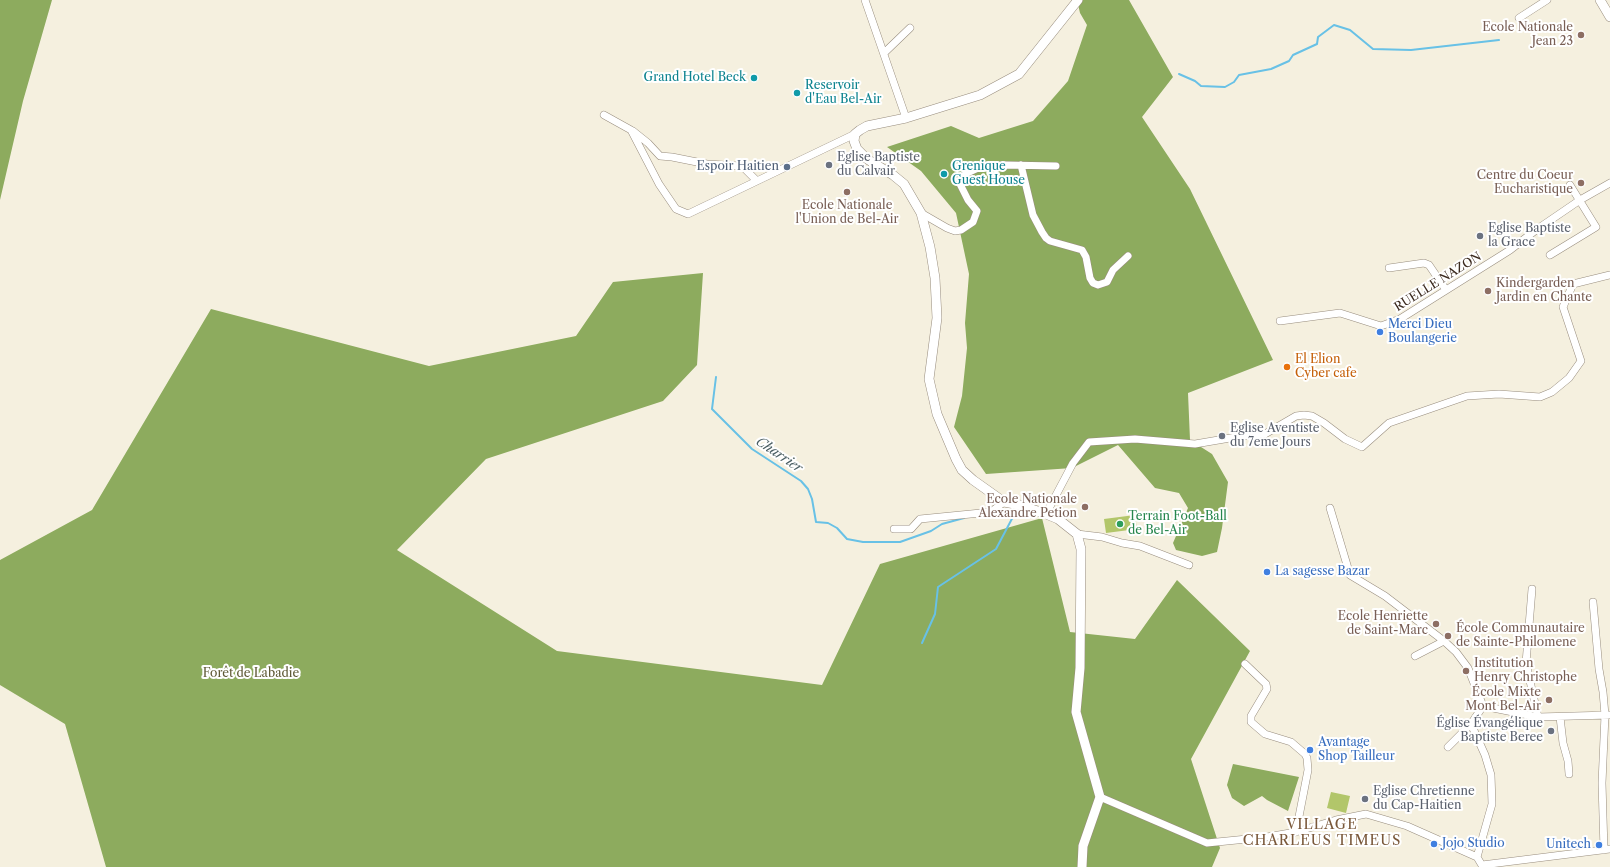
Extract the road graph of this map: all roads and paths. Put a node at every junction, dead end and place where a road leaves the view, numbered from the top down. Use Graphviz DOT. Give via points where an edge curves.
graph roads {
  1 [pos="865,0"];
  2 [pos="1078,0"];
  3 [pos="1547,0"];
  4 [pos="1600,0"];
  5 [pos="1610,17"];
  6 [pos="1519,18"];
  7 [pos="910,28"];
  8 [pos="884,53"];
  9 [pos="604,115"];
  10 [pos="906,118"];
  11 [pos="631,130"];
  12 [pos="855,134"];
  13 [pos="1020,165"];
  14 [pos="1056,166"];
  15 [pos="756,180"];
  16 [pos="1610,183"];
  17 [pos="1570,185"];
  18 [pos="1580,200"];
  19 [pos="921,213"];
  20 [pos="1550,255"];
  21 [pos="1128,256"];
  22 [pos="1389,268"];
  23 [pos="1610,275"];
  24 [pos="1446,290"];
  25 [pos="1280,321"];
  26 [pos="1004,502"];
  27 [pos="1330,508"];
  28 [pos="1046,514"];
  29 [pos="894,529"];
  30 [pos="1077,534"];
  31 [pos="1189,566"];
  32 [pos="1532,589"];
  33 [pos="1593,602"];
  34 [pos="1444,641"];
  35 [pos="1415,656"];
  36 [pos="1245,664"];
  37 [pos="1483,706"];
  38 [pos="1608,715"];
  39 [pos="1560,716"];
  40 [pos="1538,717"];
  41 [pos="1471,724"];
  42 [pos="1448,747"];
  43 [pos="1569,774"];
  44 [pos="1100,797"];
  45 [pos="1296,832"];
  46 [pos="1607,850"];
  47 [pos="1477,857"];
  48 [pos="1483,866"];
  49 [pos="1082,867"];
  1 -- 8 [label="street"];
  2 -- 10 [label="street" via="1018,74 980,95"];
  3 -- 6 [label="street"];
  4 -- 5 [label="street"];
  7 -- 8 [label="street"];
  8 -- 10 [label="street"];
  9 -- 11 [label="street"];
  10 -- 12 [label="street" via="867,126"];
  11 -- 15 [label="street" via="660,156 742,166"];
  11 -- 15 [label="street" via="659,184 676,208 685,214"];
  12 -- 15 [label="street"];
  12 -- 19 [label="street" via="857,149 867,159 904,184"];
  13 -- 14 [label="street"];
  13 -- 19 [label="street" via="978,168 963,176 960,184 977,211 973,222 961,230 947,228"];
  13 -- 21 [label="street" via="1033,215 1042,232 1050,241 1082,250 1093,283 1098,285 1107,282 1113,270"];
  16 -- 18 [label="street, RUELLE NAZON"];
  17 -- 18 [label="street"];
  18 -- 20 [label="street" via="1596,227"];
  18 -- 24 [label="street, RUELLE NAZON" via="1510,250"];
  19 -- 26 [label="street" via="935,278 937,318 929,379 937,414 962,470"];
  22 -- 24 [label="street" via="1424,263 1429,265"];
  23 -- 28 [label="street" via="1573,284 1563,307 1581,361 1569,378 1552,392 1540,397 1499,394 1467,396 1390,422 1362,447 1345,439 1312,416 1304,415 1296,416 1265,434 1195,444 1135,439 1090,442 1073,463"];
  24 -- 25 [label="street, RUELLE NAZON" via="1400,319 1381,326 1340,313"];
  26 -- 28 [label="street"];
  26 -- 29 [label="street" via="991,512 920,519 911,529"];
  27 -- 34 [label="street" via="1350,576 1385,596"];
  28 -- 30 [label="street" via="1058,519"];
  30 -- 31 [label="street" via="1140,546"];
  30 -- 44 [label="street" via="1081,549 1080,652 1076,712"];
  32 -- 40 [label="street" via="1526,663"];
  33 -- 38 [label="street" via="1599,669"];
  34 -- 35 [label="street"];
  34 -- 37 [label="street" via="1468,668"];
  36 -- 45 [label="street" via="1266,684 1267,689 1251,716 1251,722 1264,734 1291,742 1307,758 1308,770"];
  37 -- 40 [label="street"];
  37 -- 41 [label="street"];
  38 -- 39 [label="street"];
  38 -- 46 [label="street" via="1602,784"];
  39 -- 40 [label="street"];
  39 -- 43 [label="street"];
  41 -- 42 [label="street"];
  41 -- 47 [label="street" via="1492,775 1492,804"];
  44 -- 45 [label="street" via="1206,843"];
  44 -- 49 [label="street" via="1083,846"];
  45 -- 47 [label="street" via="1366,814 1407,826"];
  46 -- 48 [label="street"];
  47 -- 48 [label="street"];
}
